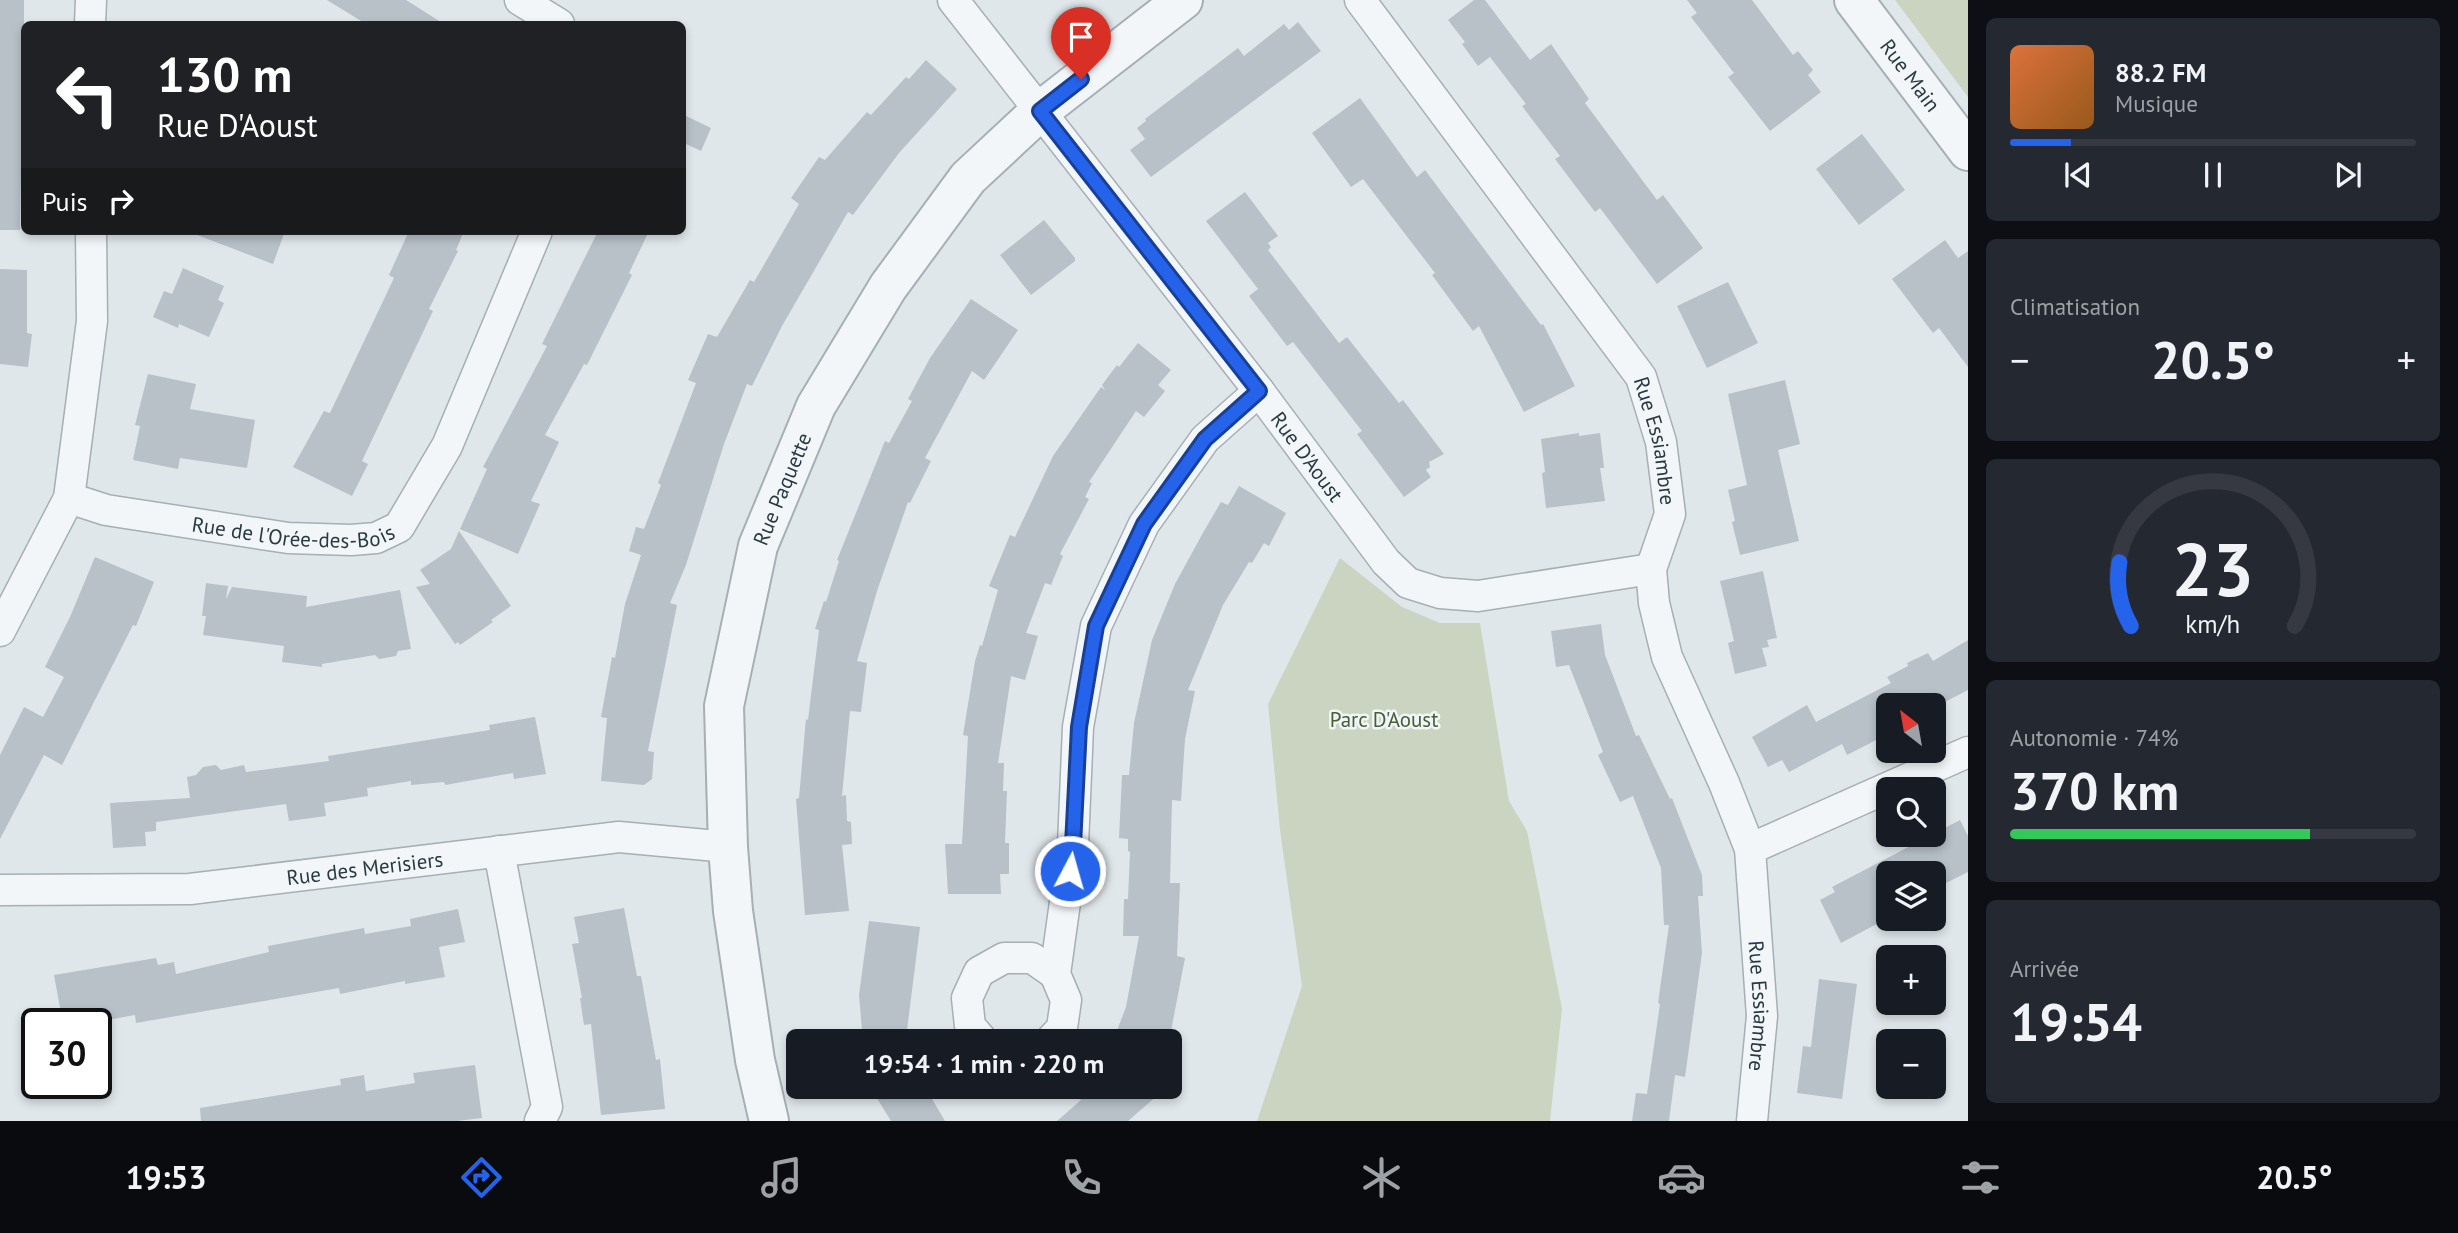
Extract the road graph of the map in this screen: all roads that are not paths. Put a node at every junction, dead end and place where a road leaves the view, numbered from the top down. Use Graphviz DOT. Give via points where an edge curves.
graph roads {
  1 [pos="91,0"];
  2 [pos="520,0"];
  3 [pos="953,0"];
  4 [pos="1184,0"];
  5 [pos="1360,0"];
  6 [pos="1854,0"];
  7 [pos="90,21"];
  8 [pos="554,21"];
  9 [pos="1040,111"];
  10 [pos="1968,151"];
  11 [pos="91,235"];
  12 [pos="535,235"];
  13 [pos="1259,391"];
  14 [pos="69,498"];
  15 [pos="1651,569"];
  16 [pos="0,631"];
  17 [pos="1968,752"];
  18 [pos="728,848"];
  19 [pos="1750,849"];
  20 [pos="499,850"];
  21 [pos="0,891"];
  22 [pos="1055,974"];
  23 [pos="973,1029"];
  24 [pos="1061,1029"];
  25 [pos="540,1121"];
  26 [pos="769,1121"];
  27 [pos="1752,1121"];
  1 -- 7 [label="street"];
  2 -- 8 [label="street"];
  3 -- 9 [label="street, Rue D'Aoust"];
  4 -- 9 [label="street, Rue Paquette"];
  5 -- 15 [label="street, Rue Essiambre" via="1641,377 1661,442 1670,514"];
  6 -- 10 [label="street, Rue Main"];
  9 -- 13 [label="street, Rue D'Aoust"];
  9 -- 18 [label="street, Rue Paquette" via="968,178 888,287 810,419 758,546 724,706"];
  11 -- 14 [label="street" via="92,321"];
  12 -- 14 [label="street, Rue de l'Orée-des-Bois" via="447,446 400,527 376,538 288,538 106,510"];
  13 -- 15 [label="street, Rue D'Aoust" via="1386,562 1408,583 1440,593 1478,596"];
  13 -- 22 [label="street" via="1205,439 1144,524 1096,626 1079,727 1073,845"];
  14 -- 16 [label="street"];
  15 -- 19 [label="street, Rue Essiambre" via="1667,657"];
  17 -- 19 [label="street"];
  18 -- 20 [label="street, Rue des Merisiers" via="619,838"];
  18 -- 26 [label="street, Rue Paquette" via="755,1060"];
  19 -- 27 [label="street, Rue Essiambre" via="1762,1016"];
  20 -- 21 [label="street, Rue des Merisiers" via="190,889"];
  20 -- 25 [label="street" via="547,1108"];
  22 -- 23 [label="street" via="1032,958 1004,958 979,972 967,998"];
  22 -- 24 [label="street" via="1066,1000"];
}
